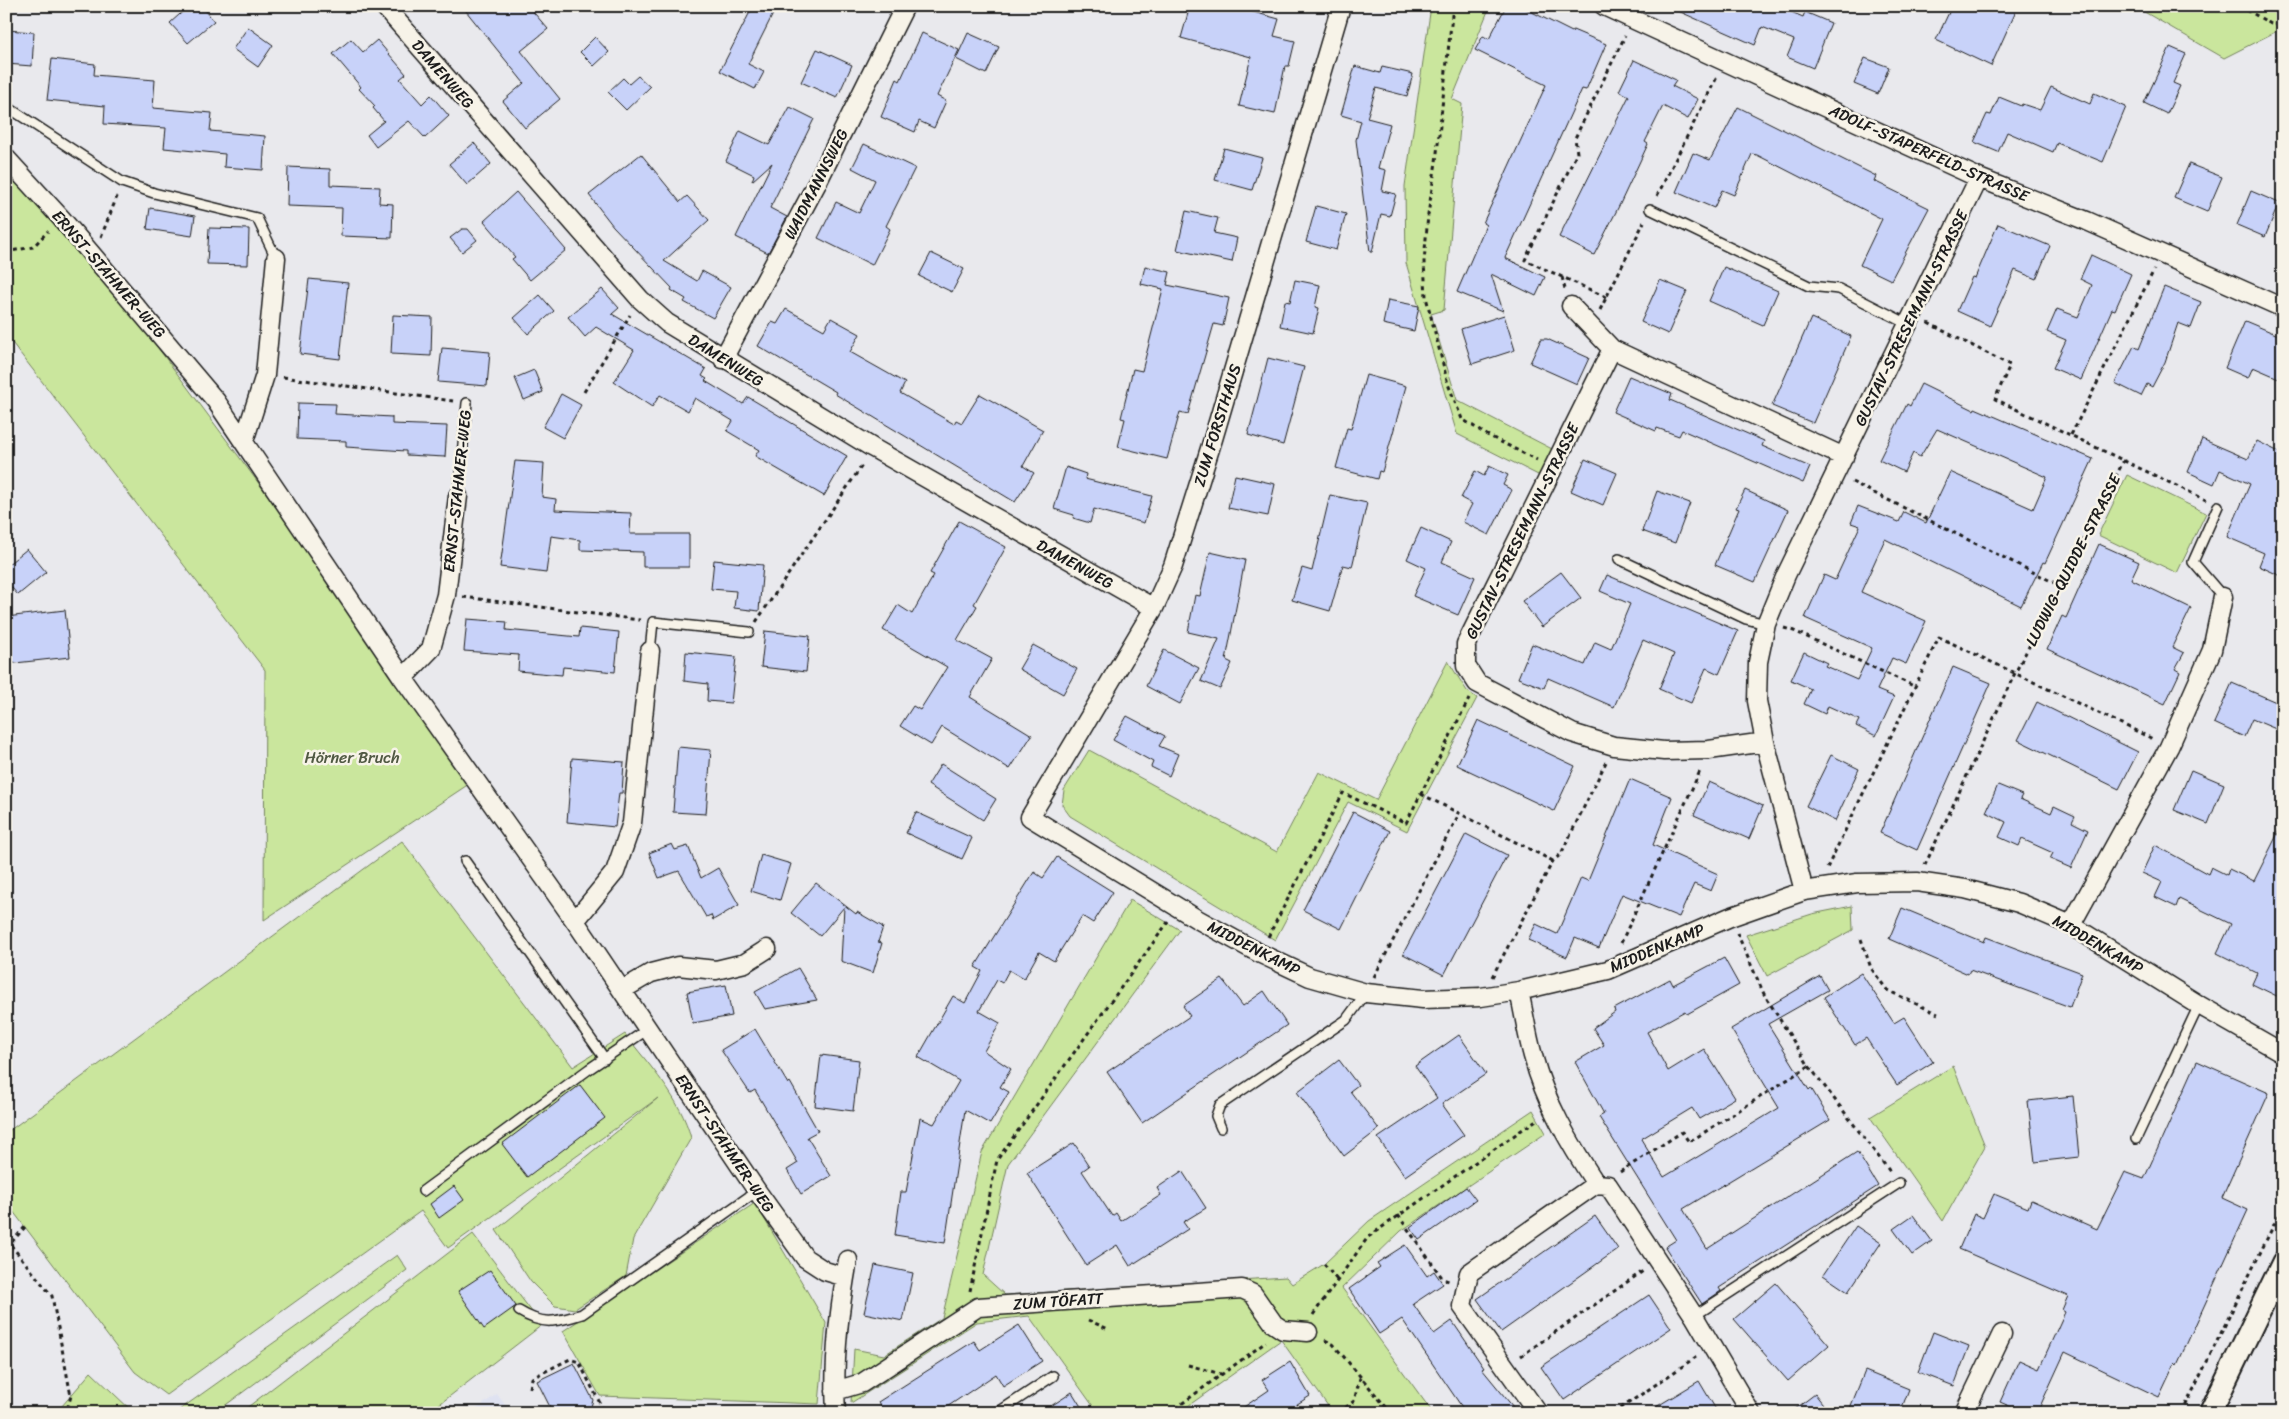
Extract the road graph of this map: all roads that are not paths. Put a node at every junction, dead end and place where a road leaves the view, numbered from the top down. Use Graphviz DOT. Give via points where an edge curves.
graph roads {
  1 [pos="384,6"];
  2 [pos="905,6"];
  3 [pos="1341,6"];
  4 [pos="1604,6"];
  5 [pos="6,106"];
  6 [pos="6,158"];
  7 [pos="1979,178"];
  8 [pos="1650,209"];
  9 [pos="276,258"];
  10 [pos="1571,306"];
  11 [pos="2283,308"];
  12 [pos="1910,320"];
  13 [pos="1612,349"];
  14 [pos="723,359"];
  15 [pos="467,403"];
  16 [pos="244,441"];
  17 [pos="1844,457"];
  18 [pos="458,496"];
  19 [pos="2218,506"];
  20 [pos="1619,559"];
  21 [pos="2223,597"];
  22 [pos="1154,608"];
  23 [pos="1766,624"];
  24 [pos="749,632"];
  25 [pos="650,651"];
  26 [pos="403,678"];
  27 [pos="1765,742"];
  28 [pos="1030,817"];
  29 [pos="465,861"];
  30 [pos="1810,889"];
  31 [pos="575,921"];
  32 [pos="2071,925"];
  33 [pos="767,949"];
  34 [pos="622,990"];
  35 [pos="1519,992"];
  36 [pos="1366,993"];
  37 [pos="2199,1005"];
  38 [pos="648,1029"];
  39 [pos="2283,1052"];
  40 [pos="605,1059"];
  41 [pos="1221,1128"];
  42 [pos="2136,1139"];
  43 [pos="1899,1183"];
  44 [pos="1602,1184"];
  45 [pos="757,1191"];
  46 [pos="423,1192"];
  47 [pos="2283,1262"];
  48 [pos="519,1311"];
  49 [pos="1694,1316"];
  50 [pos="1308,1332"];
  51 [pos="2002,1334"];
  52 [pos="1053,1376"];
  53 [pos="835,1391"];
  54 [pos="836,1413"];
  55 [pos="997,1413"];
  56 [pos="1538,1413"];
  57 [pos="1751,1413"];
  58 [pos="1964,1413"];
  59 [pos="2210,1413"];
  1 -- 14 [label="street, DAMENWEG" via="640,300 667,323"];
  2 -- 14 [label="street, WAIDMANNSWEG" via="816,185"];
  3 -- 22 [label="street, ZUM FORSTHAUS" via="1186,525 1173,566"];
  4 -- 7 [label="street, ADOLF-STAPERFELD-STRASSE"];
  5 -- 9 [label="lane" via="122,182 257,218"];
  6 -- 16 [label="street, ERNST-STAHMER-WEG" via="216,400"];
  7 -- 11 [label="street, ADOLF-STAPERFELD-STRASSE" via="2060,209"];
  7 -- 12 [label="street, GUSTAV-STRESEMANN-STRASSE"];
  8 -- 12 [label="lane" via="1809,286 1839,289"];
  9 -- 16 [label="street" via="265,375"];
  10 -- 13 [label="street"];
  12 -- 17 [label="street, GUSTAV-STRESEMANN-STRASSE"];
  13 -- 17 [label="street"];
  13 -- 27 [label="street, GUSTAV-STRESEMANN-STRASSE" via="1466,644 1466,666 1477,683 1572,733 1614,746 1664,751 1709,750"];
  14 -- 22 [label="street, DAMENWEG"];
  15 -- 18 [label="lane, ERNST-STAHMER-WEG"];
  16 -- 26 [label="street, ERNST-STAHMER-WEG"];
  17 -- 23 [label="street, GUSTAV-STRESEMANN-STRASSE" via="1786,575"];
  18 -- 26 [label="street, ERNST-STAHMER-WEG" via="446,595 431,649"];
  19 -- 21 [label="lane" via="2192,562"];
  20 -- 23 [label="lane" via="1746,619"];
  21 -- 32 [label="street" via="2212,650 2169,747"];
  22 -- 28 [label="street, ZUM FORSTHAUS"];
  23 -- 27 [label="street, GUSTAV-STRESEMANN-STRASSE" via="1758,662 1757,701"];
  24 -- 25 [label="lane" via="653,622"];
  25 -- 31 [label="street" via="632,823 615,872"];
  26 -- 31 [label="street, ERNST-STAHMER-WEG"];
  27 -- 30 [label="street, GUSTAV-STRESEMANN-STRASSE"];
  28 -- 36 [label="street, MIDDENKAMP" via="1259,953 1310,977"];
  29 -- 40 [label="lane"];
  30 -- 32 [label="street, MIDDENKAMP" via="1857,883 1917,882 1965,889 2019,904"];
  30 -- 35 [label="street, MIDDENKAMP" via="1730,918 1608,970"];
  31 -- 34 [label="street, ERNST-STAHMER-WEG"];
  32 -- 37 [label="street, MIDDENKAMP"];
  33 -- 34 [label="street" via="745,964 716,970 678,966 651,973"];
  34 -- 38 [label="street, ERNST-STAHMER-WEG"];
  35 -- 36 [label="street, MIDDENKAMP" via="1423,999"];
  35 -- 44 [label="street" via="1533,1057 1553,1109 1572,1146"];
  36 -- 41 [label="lane" via="1346,1020 1220,1105 1216,1116"];
  37 -- 39 [label="street, MIDDENKAMP"];
  37 -- 42 [label="lane"];
  38 -- 40 [label="lane"];
  38 -- 45 [label="street, ERNST-STAHMER-WEG"];
  40 -- 46 [label="lane"];
  43 -- 49 [label="lane"];
  44 -- 49 [label="street"];
  44 -- 56 [label="street" via="1469,1273 1462,1306"];
  45 -- 48 [label="lane" via="582,1314 553,1322 532,1319"];
  45 -- 53 [label="street, ERNST-STAHMER-WEG" via="805,1258 825,1271 846,1268 838,1329"];
  47 -- 59 [label="street"];
  49 -- 57 [label="street"];
  50 -- 53 [label="street, ZUM TÖFATT" via="1283,1330 1274,1324 1252,1294 1242,1289 978,1307 862,1383"];
  51 -- 58 [label="street"];
  52 -- 55 [label="lane"];
  53 -- 54 [label="street"];
}
